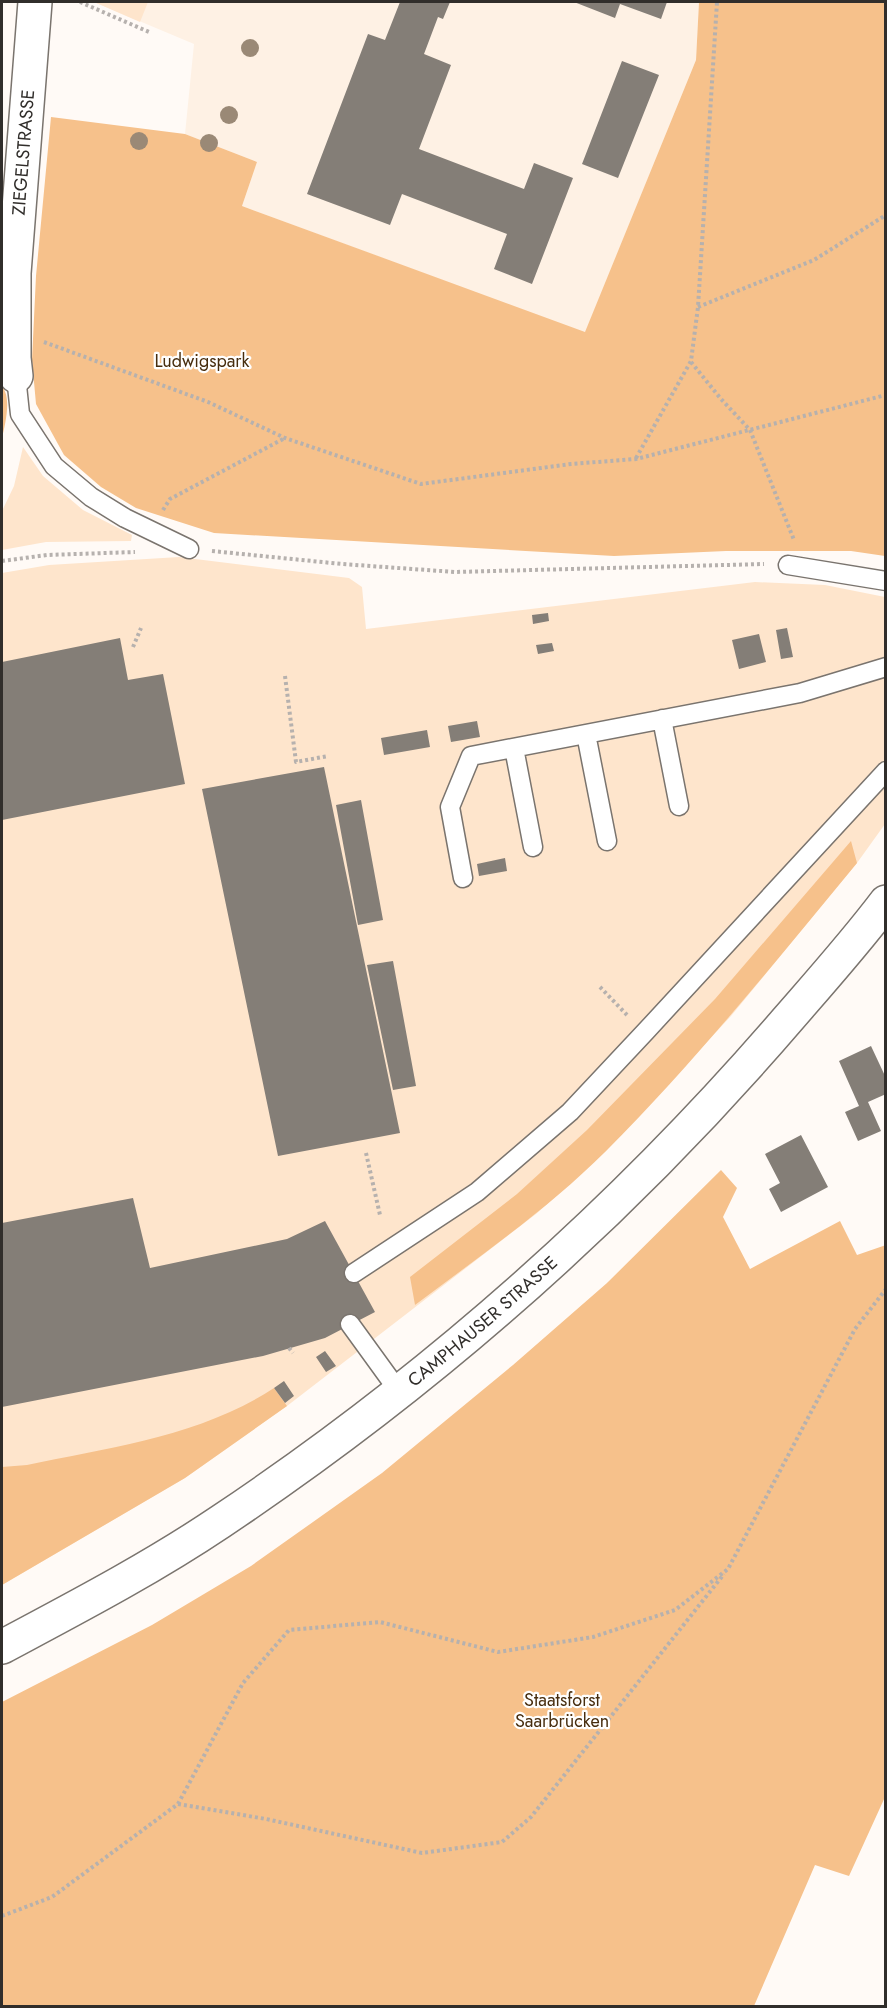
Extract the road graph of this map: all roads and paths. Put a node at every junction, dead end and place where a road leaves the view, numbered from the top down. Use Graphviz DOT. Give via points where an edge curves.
graph roads {
  1 [pos="35,2"];
  2 [pos="80,2"];
  3 [pos="717,2"];
  4 [pos="149,32"];
  5 [pos="885,215"];
  6 [pos="698,307"];
  7 [pos="14,338"];
  8 [pos="691,361"];
  9 [pos="16,376"];
  10 [pos="885,395"];
  11 [pos="750,430"];
  12 [pos="285,438"];
  13 [pos="636,459"];
  14 [pos="170,499"];
  15 [pos="189,549"];
  16 [pos="2,561"];
  17 [pos="797,567"];
  18 [pos="885,581"];
  19 [pos="141,628"];
  20 [pos="133,648"];
  21 [pos="885,668"];
  22 [pos="285,676"];
  23 [pos="662,719"];
  24 [pos="586,734"];
  25 [pos="514,748"];
  26 [pos="328,756"];
  27 [pos="885,771"];
  28 [pos="679,806"];
  29 [pos="608,841"];
  30 [pos="533,847"];
  31 [pos="463,878"];
  32 [pos="885,902"];
  33 [pos="600,987"];
  34 [pos="631,1019"];
  35 [pos="366,1152"];
  36 [pos="380,1215"];
  37 [pos="354,1273"];
  38 [pos="885,1289"];
  39 [pos="350,1324"];
  40 [pos="289,1348"];
  41 [pos="293,1353"];
  42 [pos="400,1393"];
  43 [pos="729,1569"];
  44 [pos="2,1647"];
  45 [pos="178,1804"];
  46 [pos="2,1916"];
  1 -- 7 [label="main road, ZIEGELSTRASSE" via="14,273"];
  2 -- 4 [label="path"];
  3 -- 6 [label="path"];
  5 -- 6 [label="path" via="814,260"];
  6 -- 8 [label="path"];
  7 -- 9 [label="main road, ZIEGELSTRASSE"];
  7 -- 12 [label="path" via="49,342 208,402"];
  8 -- 11 [label="path"];
  8 -- 13 [label="path"];
  9 -- 15 [label="lane" via="20,414 54,466 108,508"];
  10 -- 11 [label="path"];
  11 -- 13 [label="path"];
  11 -- 17 [label="path"];
  12 -- 13 [label="path" via="421,484"];
  12 -- 14 [label="path"];
  15 -- 16 [label="path" via="47,555"];
  15 -- 17 [label="path" via="455,572 752,564"];
  17 -- 18 [label="lane"];
  19 -- 20 [label="path"];
  21 -- 23 [label="lane" via="800,693"];
  22 -- 26 [label="path" via="296,762"];
  23 -- 24 [label="lane"];
  23 -- 28 [label="lane"];
  24 -- 25 [label="lane"];
  24 -- 29 [label="lane"];
  25 -- 30 [label="lane"];
  25 -- 31 [label="lane" via="471,756 450,807"];
  27 -- 37 [label="lane" via="570,1112 477,1192"];
  32 -- 42 [label="main road, CAMPHAUSER STRASSE" via="678,1142 573,1245"];
  33 -- 34 [label="path"];
  35 -- 36 [label="path"];
  38 -- 43 [label="path" via="855,1329"];
  39 -- 42 [label="lane"];
  40 -- 41 [label="path"];
  42 -- 44 [label="main road, CAMPHAUSER STRASSE" via="218,1523 125,1580"];
  43 -- 45 [label="path" via="675,1610 593,1637 498,1652 380,1622 289,1630 243,1683"];
  43 -- 45 [label="path" via="531,1817 502,1842 422,1853"];
  45 -- 46 [label="path" via="52,1897"];
}
